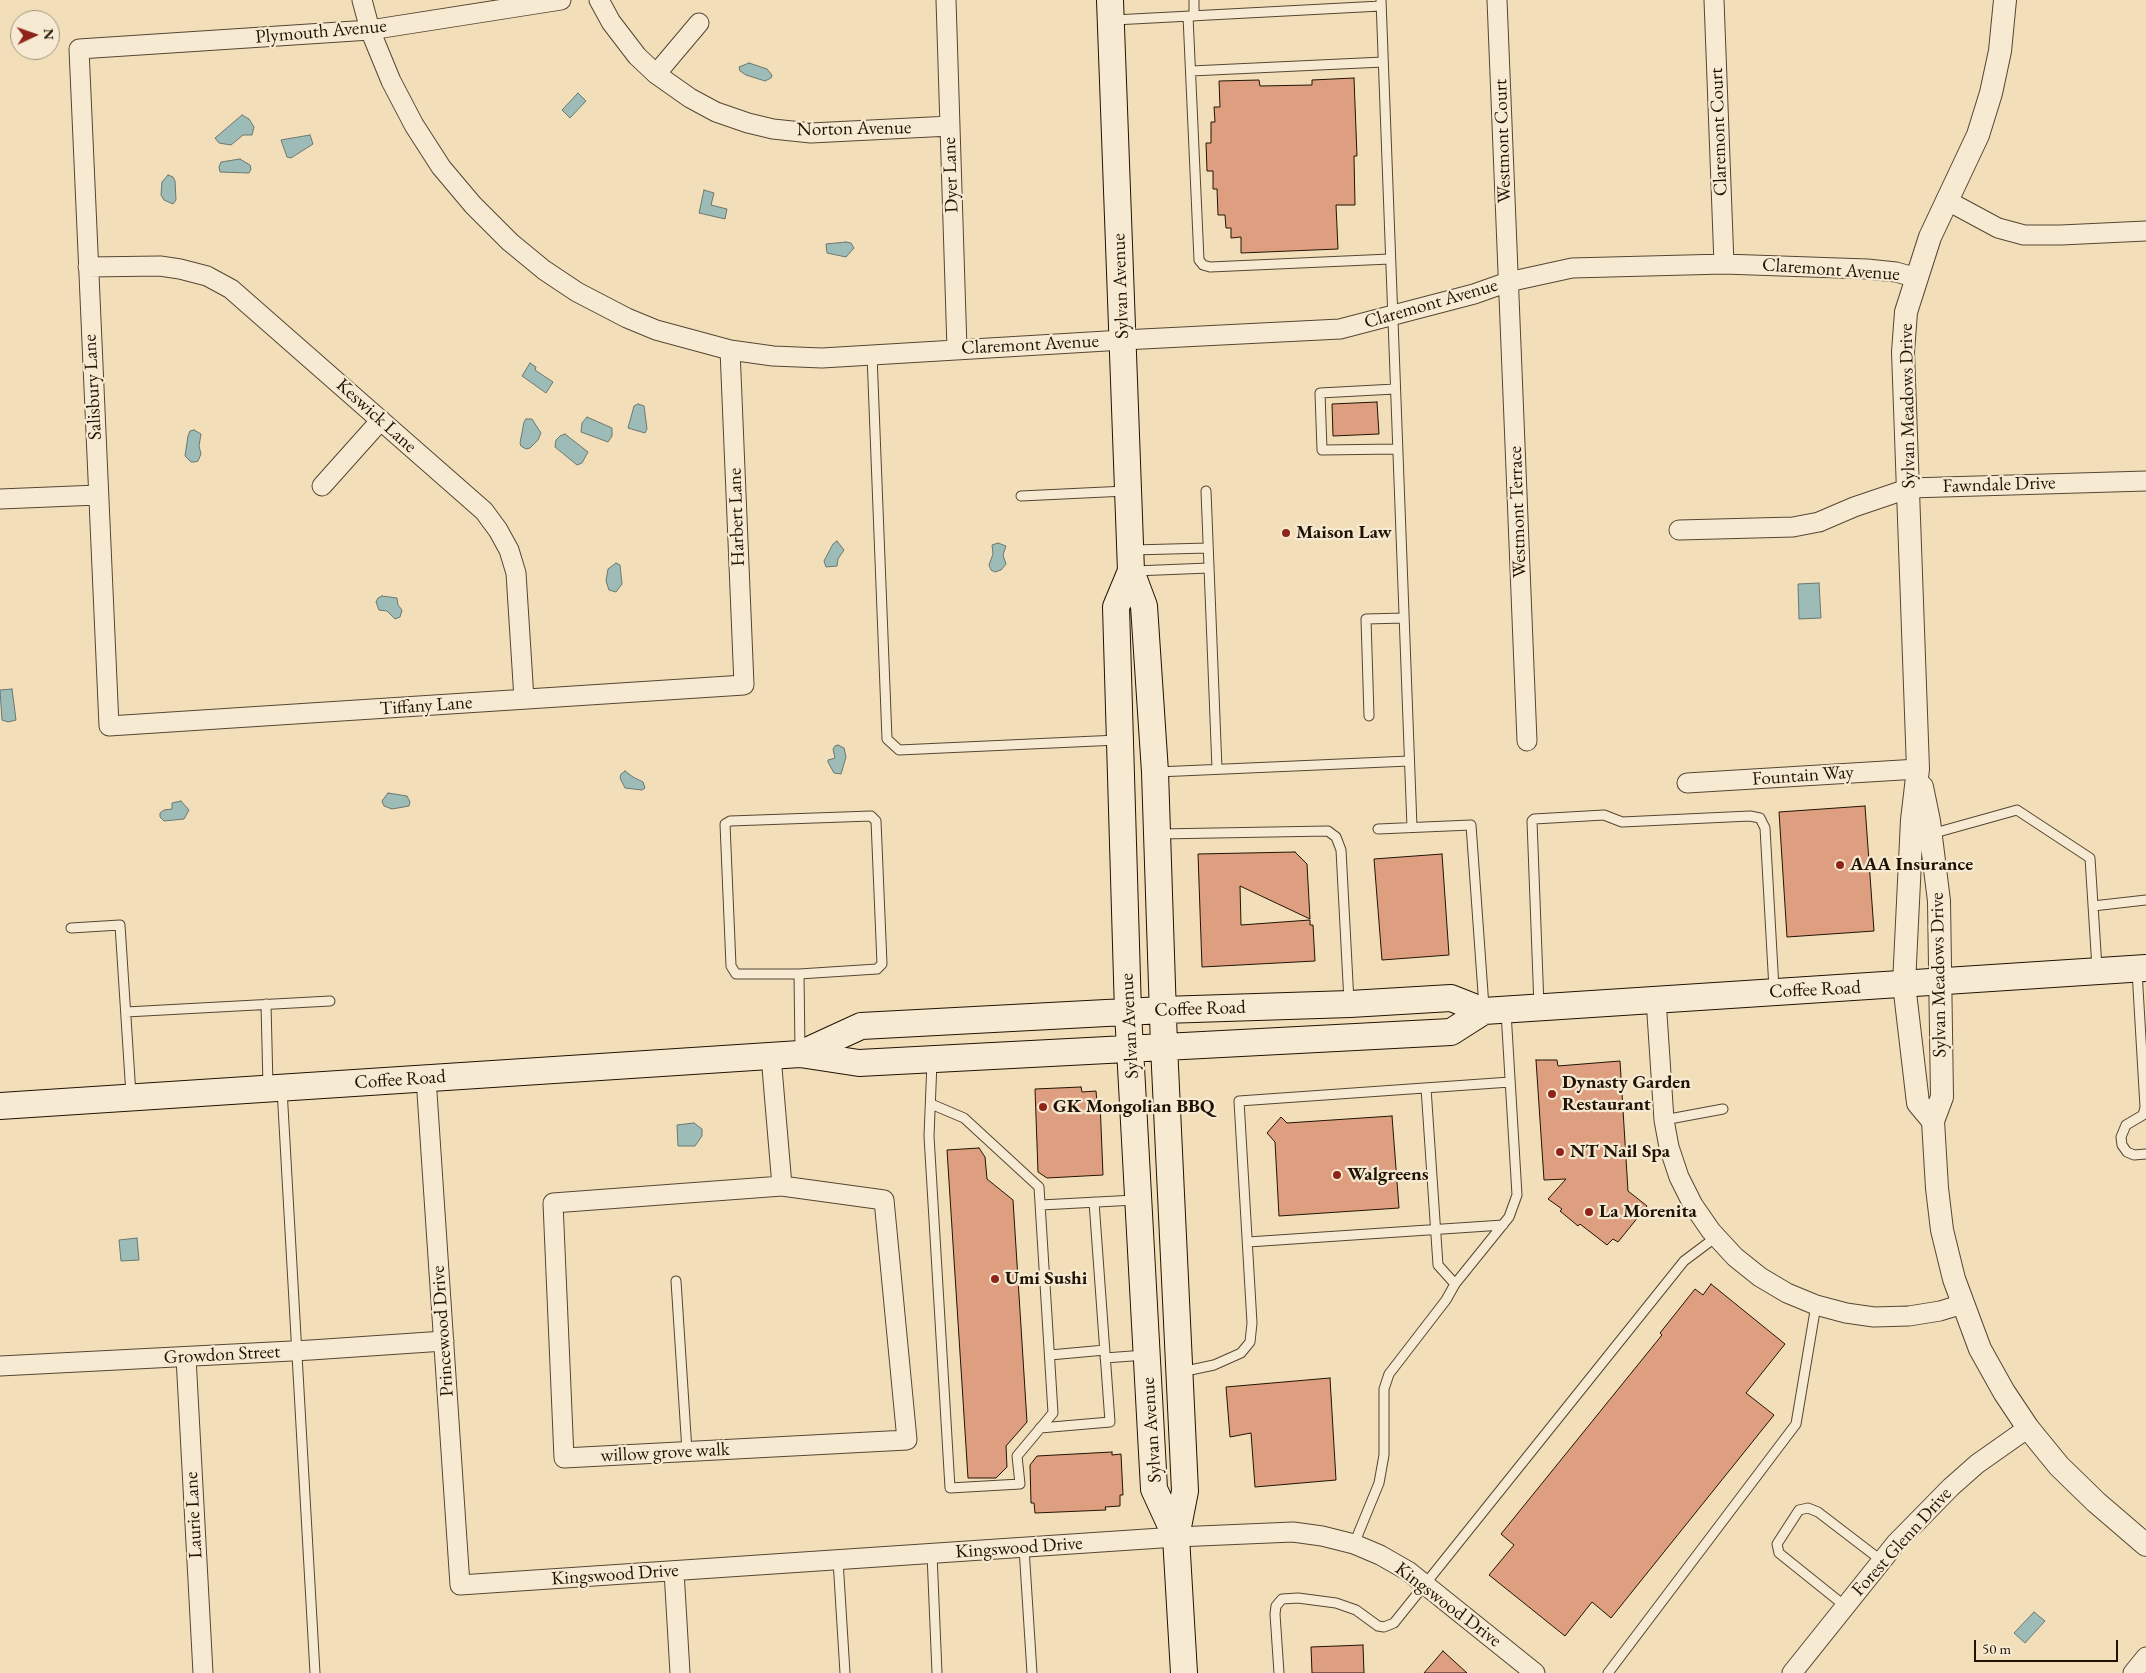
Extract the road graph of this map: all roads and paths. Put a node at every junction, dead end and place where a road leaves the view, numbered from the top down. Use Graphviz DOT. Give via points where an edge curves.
graph roads {
  1 [pos="362,0"];
  2 [pos="561,0"];
  3 [pos="599,0"];
  4 [pos="946,0"];
  5 [pos="1194,0"];
  6 [pos="1497,0"];
  7 [pos="1714,0"];
  8 [pos="2004,0"];
  9 [pos="1381,3"];
  10 [pos="1110,10"];
  11 [pos="1191,16"];
  12 [pos="699,23"];
  13 [pos="370,30"];
  14 [pos="79,49"];
  15 [pos="1383,62"];
  16 [pos="1190,71"];
  17 [pos="656,74"];
  18 [pos="950,126"];
  19 [pos="1946,200"];
  20 [pos="2146,231"];
  21 [pos="1390,259"];
  22 [pos="1724,264"];
  23 [pos="88,267"];
  24 [pos="1917,278"];
  25 [pos="1508,282"];
  26 [pos="1392,316"];
  27 [pos="1123,340"];
  28 [pos="730,350"];
  29 [pos="957,350"];
  30 [pos="872,355"];
  31 [pos="1395,389"];
  32 [pos="381,420"];
  33 [pos="1397,449"];
  34 [pos="2146,480"];
  35 [pos="322,486"];
  36 [pos="1910,488"];
  37 [pos="1128,491"];
  38 [pos="1206,492"];
  39 [pos="98,495"];
  40 [pos="1021,496"];
  41 [pos="0,499"];
  42 [pos="1679,530"];
  43 [pos="1208,548"];
  44 [pos="1131,561"];
  45 [pos="1209,568"];
  46 [pos="1404,618"];
  47 [pos="744,685"];
  48 [pos="524,700"];
  49 [pos="1369,716"];
  50 [pos="109,726"];
  51 [pos="1119,740"];
  52 [pos="1527,741"];
  53 [pos="1409,761"];
  54 [pos="1218,769"];
  55 [pos="1918,769"];
  56 [pos="1155,772"];
  57 [pos="1687,783"];
  58 [pos="1412,827"];
  59 [pos="1378,828"];
  60 [pos="1157,834"];
  61 [pos="1930,834"];
  62 [pos="2146,900"];
  63 [pos="2093,906"];
  64 [pos="71,928"];
  65 [pos="2141,968"];
  66 [pos="2098,971"];
  67 [pos="799,974"];
  68 [pos="1940,982"];
  69 [pos="1904,984"];
  70 [pos="1774,992"];
  71 [pos="330,1000"];
  72 [pos="1656,1000"];
  73 [pos="266,1004"];
  74 [pos="1350,1004"];
  75 [pos="1539,1006"];
  76 [pos="1163,1010"];
  77 [pos="1495,1010"];
  78 [pos="126,1012"];
  79 [pos="1128,1012"];
  80 [pos="1164,1046"];
  81 [pos="1131,1049"];
  82 [pos="800,1054"];
  83 [pos="771,1056"];
  84 [pos="932,1059"];
  85 [pos="426,1078"];
  86 [pos="1510,1082"];
  87 [pos="275,1088"];
  88 [pos="1426,1088"];
  89 [pos="131,1098"];
  90 [pos="930,1104"];
  91 [pos="0,1106"];
  92 [pos="2146,1107"];
  93 [pos="1723,1110"];
  94 [pos="1664,1120"];
  95 [pos="1933,1121"];
  96 [pos="2146,1154"];
  97 [pos="782,1186"];
  98 [pos="1138,1199"];
  99 [pos="1094,1202"];
  100 [pos="1040,1205"];
  101 [pos="1503,1225"];
  102 [pos="1436,1230"];
  103 [pos="1716,1237"];
  104 [pos="1248,1242"];
  105 [pos="676,1281"];
  106 [pos="1455,1284"];
  107 [pos="1963,1304"];
  108 [pos="1816,1305"];
  109 [pos="444,1341"];
  110 [pos="297,1351"];
  111 [pos="1105,1354"];
  112 [pos="1147,1354"];
  113 [pos="1050,1355"];
  114 [pos="186,1357"];
  115 [pos="0,1366"];
  116 [pos="1179,1373"];
  117 [pos="1040,1428"];
  118 [pos="2028,1428"];
  119 [pos="687,1451"];
  120 [pos="1176,1537"];
  121 [pos="1354,1544"];
  122 [pos="2146,1545"];
  123 [pos="1024,1548"];
  124 [pos="932,1554"];
  125 [pos="838,1560"];
  126 [pos="1882,1561"];
  127 [pos="674,1571"];
  128 [pos="460,1585"];
  129 [pos="1425,1585"];
  130 [pos="1846,1606"];
  131 [pos="2146,1657"];
  132 [pos="203,1673"];
  133 [pos="315,1673"];
  134 [pos="680,1673"];
  135 [pos="845,1673"];
  136 [pos="937,1673"];
  137 [pos="1032,1673"];
  138 [pos="1184,1673"];
  139 [pos="1279,1673"];
  140 [pos="1535,1673"];
  141 [pos="1608,1673"];
  142 [pos="1792,1673"];
  143 [pos="2133,1673"];
  1 -- 13 [label="street, Claremont Avenue"];
  2 -- 13 [label="street, Plymouth Avenue"];
  3 -- 17 [label="street, Norton Avenue" via="637,56"];
  4 -- 18 [label="street, Dyer Lane"];
  5 -- 11 [label="lane"];
  6 -- 25 [label="street, Westmont Court"];
  7 -- 22 [label="street, Claremont Court"];
  8 -- 19 [label="street, Sylvan Meadows Drive" via="2000,50 1991,93 1978,135"];
  9 -- 11 [label="lane"];
  9 -- 15 [label="lane"];
  10 -- 11 [label="lane"];
  10 -- 27 [label="main road, Sylvan Avenue"];
  11 -- 16 [label="lane"];
  12 -- 17 [label="street"];
  13 -- 14 [label="street, Plymouth Avenue"];
  13 -- 28 [label="street, Claremont Avenue" via="391,81 432,153 473,205 510,242 577,292 627,318 656,330"];
  14 -- 23 [label="street, Salisbury Lane"];
  15 -- 16 [label="lane"];
  15 -- 21 [label="lane"];
  16 -- 21 [label="lane" via="1199,260 1203,265"];
  17 -- 18 [label="street, Norton Avenue" via="716,112 773,129 811,133"];
  18 -- 29 [label="street, Dyer Lane"];
  19 -- 20 [label="street" via="1998,228 2024,235"];
  19 -- 24 [label="street, Sylvan Meadows Drive"];
  21 -- 26 [label="lane"];
  22 -- 24 [label="street, Claremont Avenue" via="1896,272"];
  22 -- 25 [label="street, Claremont Avenue" via="1572,268"];
  23 -- 32 [label="street, Keswick Lane" via="160,266 207,276 231,289 259,312"];
  23 -- 39 [label="street, Salisbury Lane"];
  24 -- 36 [label="street, Sylvan Meadows Drive" via="1906,312 1903,352"];
  25 -- 26 [label="street, Claremont Avenue"];
  25 -- 52 [label="street, Westmont Terrace"];
  26 -- 27 [label="street, Claremont Avenue" via="1340,329"];
  26 -- 31 [label="lane"];
  27 -- 29 [label="street, Claremont Avenue"];
  27 -- 37 [label="main road, Sylvan Avenue"];
  28 -- 30 [label="street, Claremont Avenue" via="822,358"];
  28 -- 47 [label="street, Harbert Lane"];
  29 -- 30 [label="street, Claremont Avenue"];
  30 -- 51 [label="lane" via="887,739 899,750"];
  31 -- 33 [label="lane"];
  31 -- 33 [label="lane" via="1320,393 1322,450"];
  32 -- 35 [label="street"];
  32 -- 48 [label="street, Keswick Lane" via="484,512 509,550 516,573"];
  33 -- 46 [label="lane"];
  34 -- 36 [label="street, Fawndale Drive"];
  36 -- 42 [label="street, Fawndale Drive" via="1819,522 1793,527"];
  36 -- 55 [label="street, Sylvan Meadows Drive"];
  37 -- 40 [label="lane"];
  37 -- 44 [label="main road, Sylvan Avenue"];
  38 -- 43 [label="lane"];
  39 -- 41 [label="street"];
  39 -- 50 [label="street, Salisbury Lane"];
  43 -- 44 [label="lane"];
  43 -- 45 [label="lane"];
  44 -- 45 [label="lane"];
  44 -- 51 [label="main road, Sylvan Avenue" via="1116,607"];
  44 -- 56 [label="main road, Sylvan Avenue" via="1144,606"];
  45 -- 54 [label="lane"];
  46 -- 49 [label="lane" via="1366,619"];
  46 -- 53 [label="lane"];
  47 -- 48 [label="street, Tiffany Lane"];
  48 -- 50 [label="street, Tiffany Lane"];
  51 -- 79 [label="main road, Sylvan Avenue"];
  53 -- 54 [label="lane"];
  53 -- 58 [label="lane"];
  54 -- 56 [label="lane"];
  55 -- 57 [label="street, Fountain Way"];
  55 -- 61 [label="street, Sylvan Meadows Drive"];
  55 -- 69 [label="street, Sylvan Meadows Drive" via="1912,820"];
  56 -- 60 [label="main road, Sylvan Avenue"];
  58 -- 59 [label="lane"];
  58 -- 77 [label="lane" via="1472,825"];
  60 -- 74 [label="lane" via="1328,831 1336,837 1341,850"];
  60 -- 76 [label="main road, Sylvan Avenue"];
  61 -- 63 [label="lane" via="2017,810 2090,858"];
  61 -- 68 [label="street, Sylvan Meadows Drive" via="1939,901"];
  62 -- 63 [label="lane"];
  63 -- 66 [label="lane"];
  64 -- 78 [label="lane" via="120,925"];
  65 -- 66 [label="main road, Coffee Road"];
  65 -- 92 [label="lane"];
  66 -- 68 [label="main road, Coffee Road"];
  67 -- 67 [label="lane" via="877,969 882,964 876,821 871,816 730,821 725,824 731,966 736,974"];
  67 -- 82 [label="lane"];
  68 -- 69 [label="main road, Coffee Road"];
  68 -- 95 [label="street, Sylvan Meadows Drive" via="1942,1098"];
  69 -- 70 [label="main road, Coffee Road"];
  69 -- 95 [label="street, Sylvan Meadows Drive" via="1918,1103"];
  70 -- 72 [label="main road, Coffee Road"];
  70 -- 75 [label="lane" via="1765,828 1760,818 1622,822 1604,815 1534,819"];
  71 -- 73 [label="lane"];
  72 -- 75 [label="main road, Coffee Road"];
  72 -- 94 [label="street"];
  73 -- 78 [label="lane"];
  73 -- 87 [label="lane"];
  74 -- 76 [label="main road, Coffee Road"];
  74 -- 77 [label="main road, Coffee Road" via="1451,998"];
  75 -- 77 [label="main road, Coffee Road"];
  76 -- 79 [label="main road, Coffee Road"];
  76 -- 80 [label="main road, Sylvan Avenue"];
  77 -- 80 [label="main road, Coffee Road" via="1451,1032"];
  77 -- 86 [label="lane"];
  78 -- 89 [label="lane"];
  79 -- 81 [label="main road, Sylvan Avenue"];
  79 -- 82 [label="main road, Coffee Road" via="861,1026"];
  80 -- 81 [label="main road, Coffee Road"];
  80 -- 116 [label="main road, Sylvan Avenue"];
  81 -- 84 [label="main road, Coffee Road"];
  81 -- 98 [label="main road, Sylvan Avenue"];
  82 -- 83 [label="main road, Coffee Road"];
  82 -- 84 [label="main road, Coffee Road" via="859,1063"];
  83 -- 85 [label="main road, Coffee Road"];
  83 -- 97 [label="street"];
  84 -- 90 [label="lane"];
  85 -- 87 [label="main road, Coffee Road"];
  85 -- 109 [label="street, Princewood Drive"];
  86 -- 88 [label="lane"];
  86 -- 101 [label="lane" via="1517,1195"];
  87 -- 89 [label="main road, Coffee Road"];
  87 -- 110 [label="lane"];
  88 -- 102 [label="lane"];
  88 -- 104 [label="lane" via="1239,1102"];
  89 -- 91 [label="main road, Coffee Road"];
  90 -- 100 [label="lane" via="964,1118 1039,1187"];
  90 -- 117 [label="lane" via="950,1488 1020,1484 1016,1456"];
  92 -- 96 [label="lane" via="2143,1115 2126,1125 2121,1137 2127,1152"];
  93 -- 94 [label="lane"];
  94 -- 103 [label="street" via="1679,1177 1693,1205"];
  95 -- 107 [label="street, Sylvan Meadows Drive" via="1942,1230"];
  97 -- 119 [label="street, willow grove walk" via="884,1200 907,1440"];
  97 -- 119 [label="street, willow grove walk" via="553,1203 564,1458"];
  98 -- 99 [label="lane"];
  98 -- 112 [label="main road, Sylvan Avenue"];
  99 -- 100 [label="lane"];
  99 -- 111 [label="lane"];
  100 -- 113 [label="lane"];
  101 -- 102 [label="lane"];
  101 -- 106 [label="lane"];
  102 -- 104 [label="lane"];
  102 -- 106 [label="lane" via="1438,1265"];
  103 -- 108 [label="street" via="1760,1277"];
  103 -- 129 [label="lane" via="1684,1261"];
  104 -- 116 [label="lane" via="1250,1342 1241,1353 1214,1365"];
  105 -- 119 [label="lane"];
  106 -- 121 [label="lane" via="1388,1374 1384,1389 1384,1455 1379,1483"];
  107 -- 108 [label="street" via="1909,1316 1874,1317"];
  107 -- 118 [label="street, Sylvan Meadows Drive" via="1980,1349"];
  108 -- 141 [label="lane" via="1796,1424"];
  109 -- 110 [label="street, Growdon Street"];
  109 -- 128 [label="street, Princewood Drive"];
  110 -- 114 [label="street, Growdon Street"];
  110 -- 133 [label="lane"];
  111 -- 112 [label="lane"];
  111 -- 113 [label="lane"];
  111 -- 117 [label="lane" via="1110,1422"];
  112 -- 120 [label="main road, Sylvan Avenue" via="1154,1489"];
  113 -- 117 [label="lane" via="1053,1412"];
  114 -- 115 [label="street, Growdon Street"];
  114 -- 132 [label="street, Laurie Lane"];
  116 -- 120 [label="main road, Sylvan Avenue" via="1185,1491"];
  118 -- 122 [label="street, Sylvan Meadows Drive" via="2059,1466"];
  118 -- 126 [label="street, Forest Glenn Drive" via="1951,1487"];
  120 -- 121 [label="street, Kingswood Drive" via="1293,1532"];
  120 -- 123 [label="street, Kingswood Drive"];
  120 -- 138 [label="main road, Sylvan Avenue"];
  121 -- 129 [label="street, Kingswood Drive" via="1408,1571"];
  123 -- 124 [label="street, Kingswood Drive"];
  123 -- 137 [label="lane"];
  124 -- 125 [label="street, Kingswood Drive"];
  124 -- 136 [label="lane"];
  125 -- 127 [label="street, Kingswood Drive"];
  125 -- 135 [label="lane"];
  126 -- 130 [label="street, Forest Glenn Drive"];
  126 -- 130 [label="lane" via="1818,1512 1808,1508 1798,1510 1777,1544 1779,1553"];
  127 -- 128 [label="street, Kingswood Drive"];
  127 -- 134 [label="street"];
  129 -- 139 [label="lane" via="1394,1623 1384,1627 1356,1610 1336,1603 1282,1599 1275,1614"];
  129 -- 140 [label="street, Kingswood Drive"];
  130 -- 142 [label="street, Forest Glenn Drive"];
  131 -- 143 [label="street"];
}
